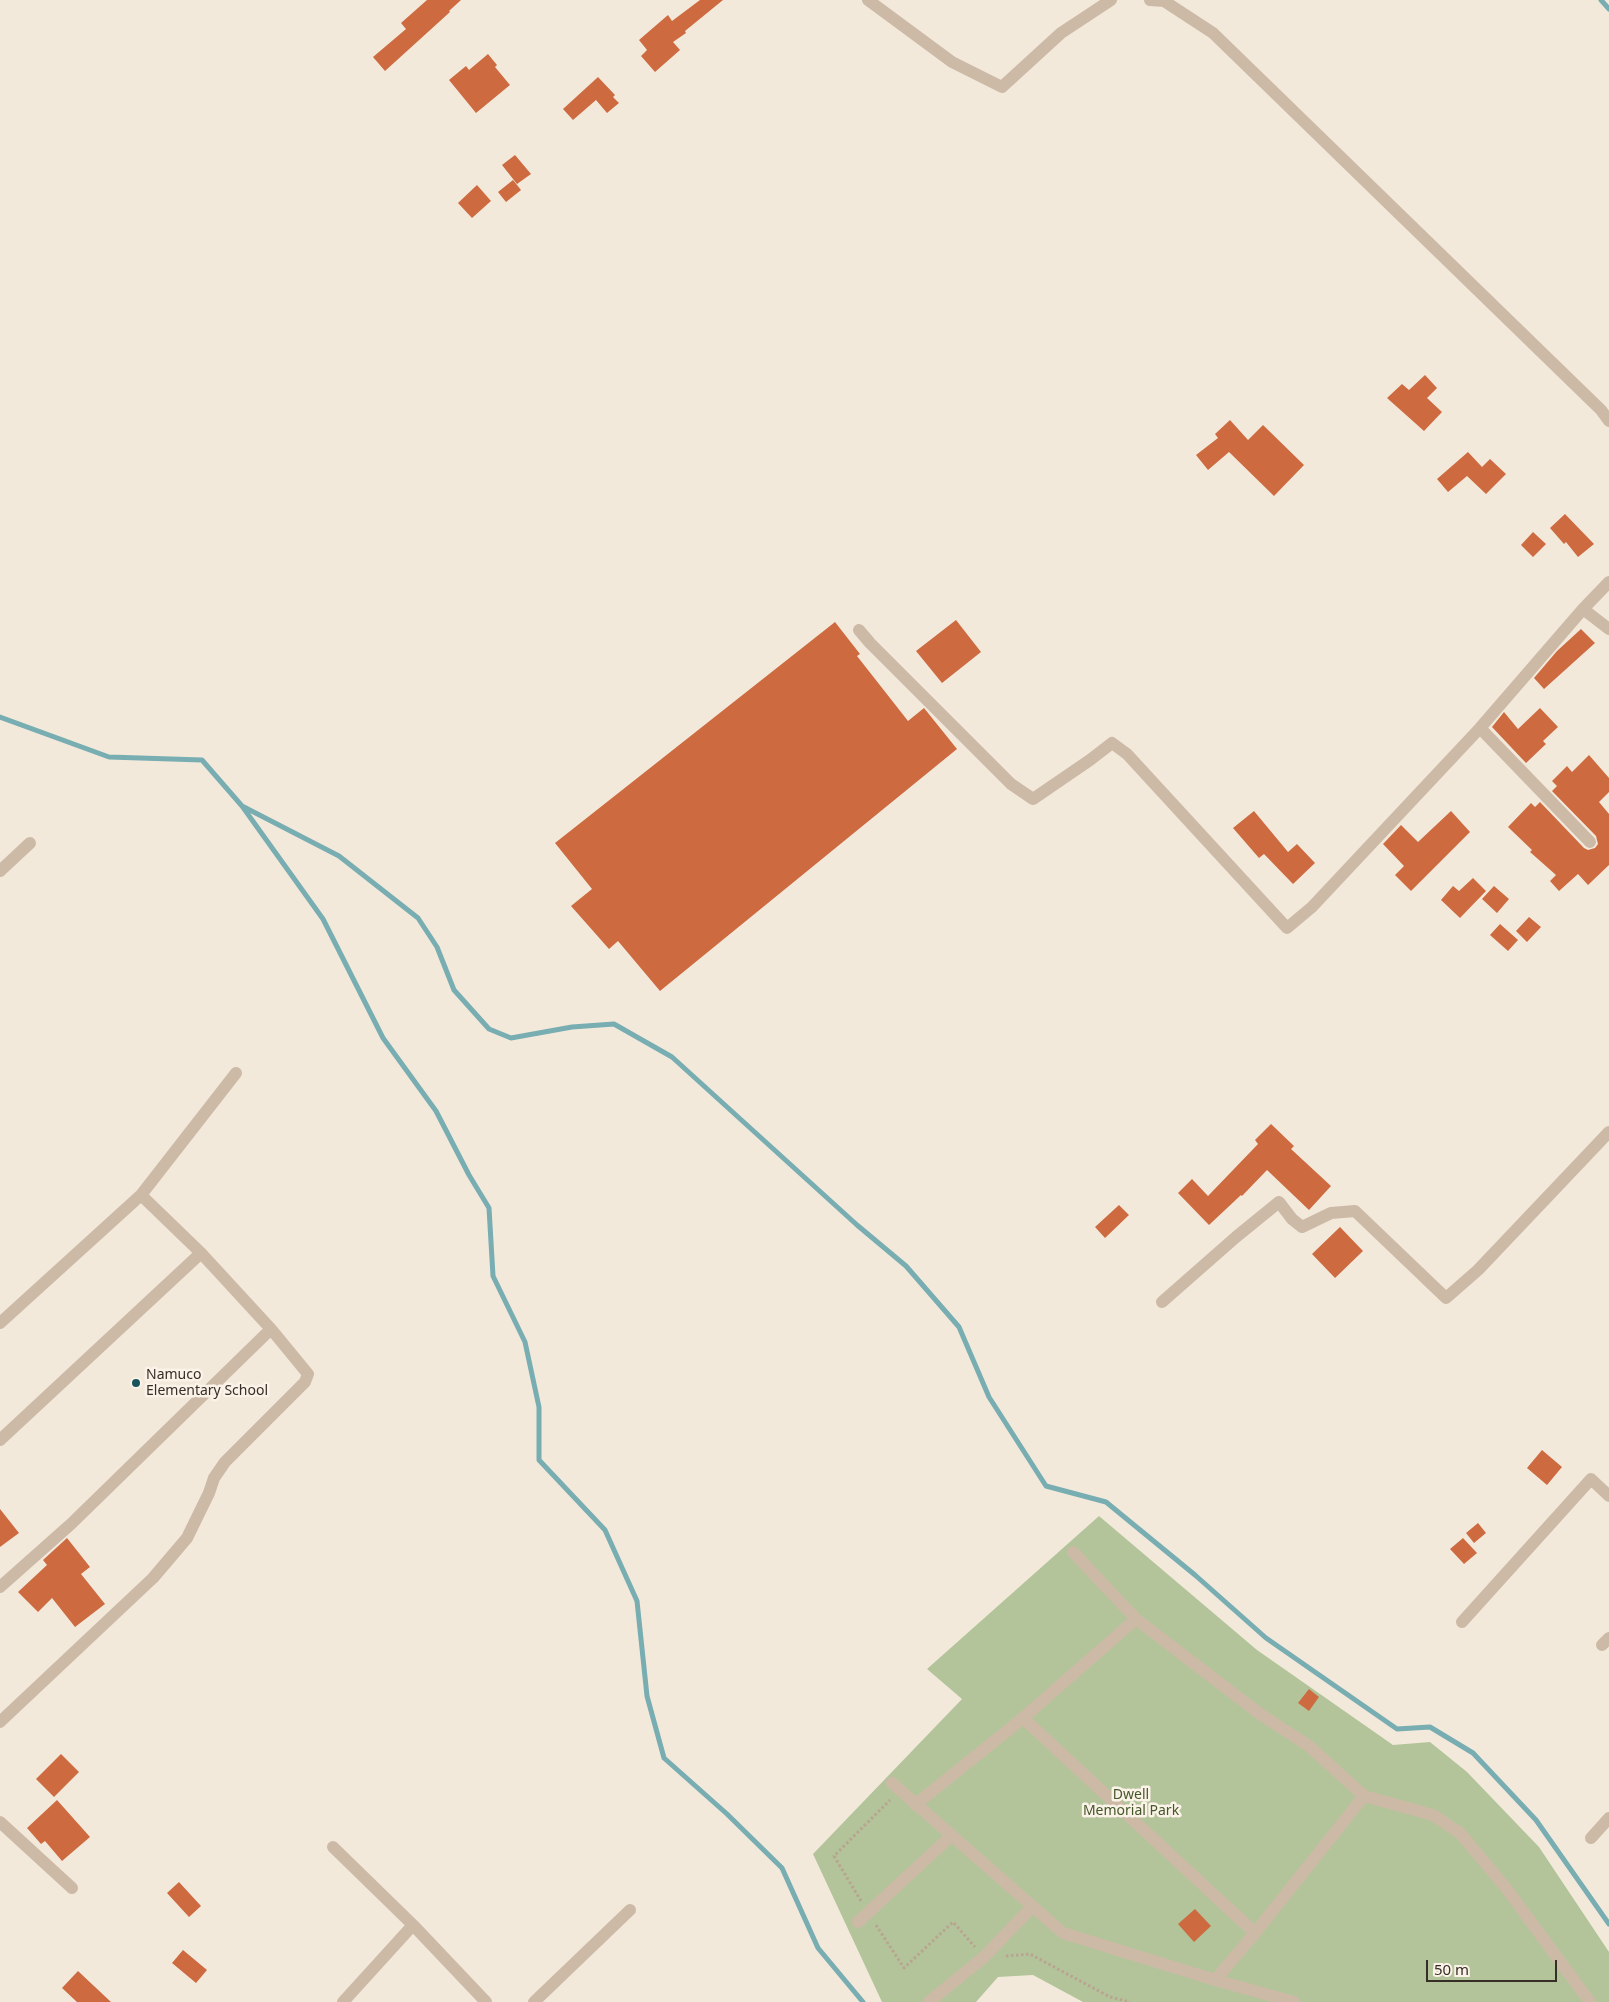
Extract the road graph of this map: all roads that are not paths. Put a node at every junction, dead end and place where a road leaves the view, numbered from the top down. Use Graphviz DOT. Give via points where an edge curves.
graph roads {
  1 [pos="868,0"];
  2 [pos="1111,0"];
  3 [pos="1150,0"];
  4 [pos="1609,421"];
  5 [pos="1609,582"];
  6 [pos="1583,609"];
  7 [pos="1609,629"];
  8 [pos="859,630"];
  9 [pos="1480,728"];
  10 [pos="1590,842"];
  11 [pos="30,843"];
  12 [pos="0,871"];
  13 [pos="236,1073"];
  14 [pos="1609,1132"];
  15 [pos="141,1195"];
  16 [pos="201,1253"];
  17 [pos="1162,1302"];
  18 [pos="0,1323"];
  19 [pos="271,1329"];
  20 [pos="0,1440"];
  21 [pos="1609,1496"];
  22 [pos="1073,1552"];
  23 [pos="0,1587"];
  24 [pos="1136,1619"];
  25 [pos="1462,1622"];
  26 [pos="1023,1718"];
  27 [pos="0,1722"];
  28 [pos="896,1787"];
  29 [pos="1364,1796"];
  30 [pos="915,1805"];
  31 [pos="1609,1818"];
  32 [pos="0,1822"];
  33 [pos="951,1836"];
  34 [pos="1591,1838"];
  35 [pos="333,1847"];
  36 [pos="72,1888"];
  37 [pos="1032,1907"];
  38 [pos="630,1910"];
  39 [pos="863,1917"];
  40 [pos="413,1924"];
  41 [pos="1255,1933"];
  42 [pos="1215,1980"];
  43 [pos="343,2002"];
  44 [pos="486,2002"];
  45 [pos="534,2002"];
  46 [pos="929,2002"];
  47 [pos="1294,2002"];
  48 [pos="1590,2002"];
  1 -- 2 [label="street" via="952,62 1002,87 1060,33"];
  3 -- 4 [label="street" via="1164,0 1213,33"];
  5 -- 6 [label="street"];
  6 -- 7 [label="street"];
  6 -- 9 [label="street"];
  8 -- 9 [label="street" via="1011,784 1034,799 1112,743 1127,754 1287,928 1312,908"];
  9 -- 10 [label="street"];
  11 -- 12 [label="street"];
  13 -- 15 [label="street"];
  14 -- 17 [label="street" via="1478,1270 1446,1298 1355,1211 1331,1213 1302,1227 1279,1202"];
  15 -- 16 [label="street"];
  15 -- 18 [label="street"];
  16 -- 19 [label="street"];
  16 -- 20 [label="street"];
  19 -- 23 [label="street" via="71,1524"];
  19 -- 27 [label="street" via="304,1367 308,1374 304,1382 224,1462 187,1538 173,1556"];
  21 -- 25 [label="street" via="1590,1479"];
  22 -- 24 [label="street"];
  24 -- 26 [label="street"];
  24 -- 29 [label="street" via="1260,1714 1309,1746"];
  26 -- 30 [label="street"];
  26 -- 41 [label="street"];
  28 -- 30 [label="street"];
  29 -- 41 [label="street"];
  29 -- 48 [label="street" via="1433,1815 1460,1833 1506,1888"];
  30 -- 33 [label="street"];
  31 -- 34 [label="street"];
  32 -- 36 [label="street"];
  33 -- 37 [label="street"];
  33 -- 39 [label="street"];
  35 -- 40 [label="street"];
  37 -- 42 [label="street" via="1063,1933"];
  37 -- 46 [label="street" via="984,1957"];
  38 -- 45 [label="street"];
  40 -- 43 [label="street"];
  40 -- 44 [label="street"];
  41 -- 42 [label="street"];
  42 -- 47 [label="street"];
}
